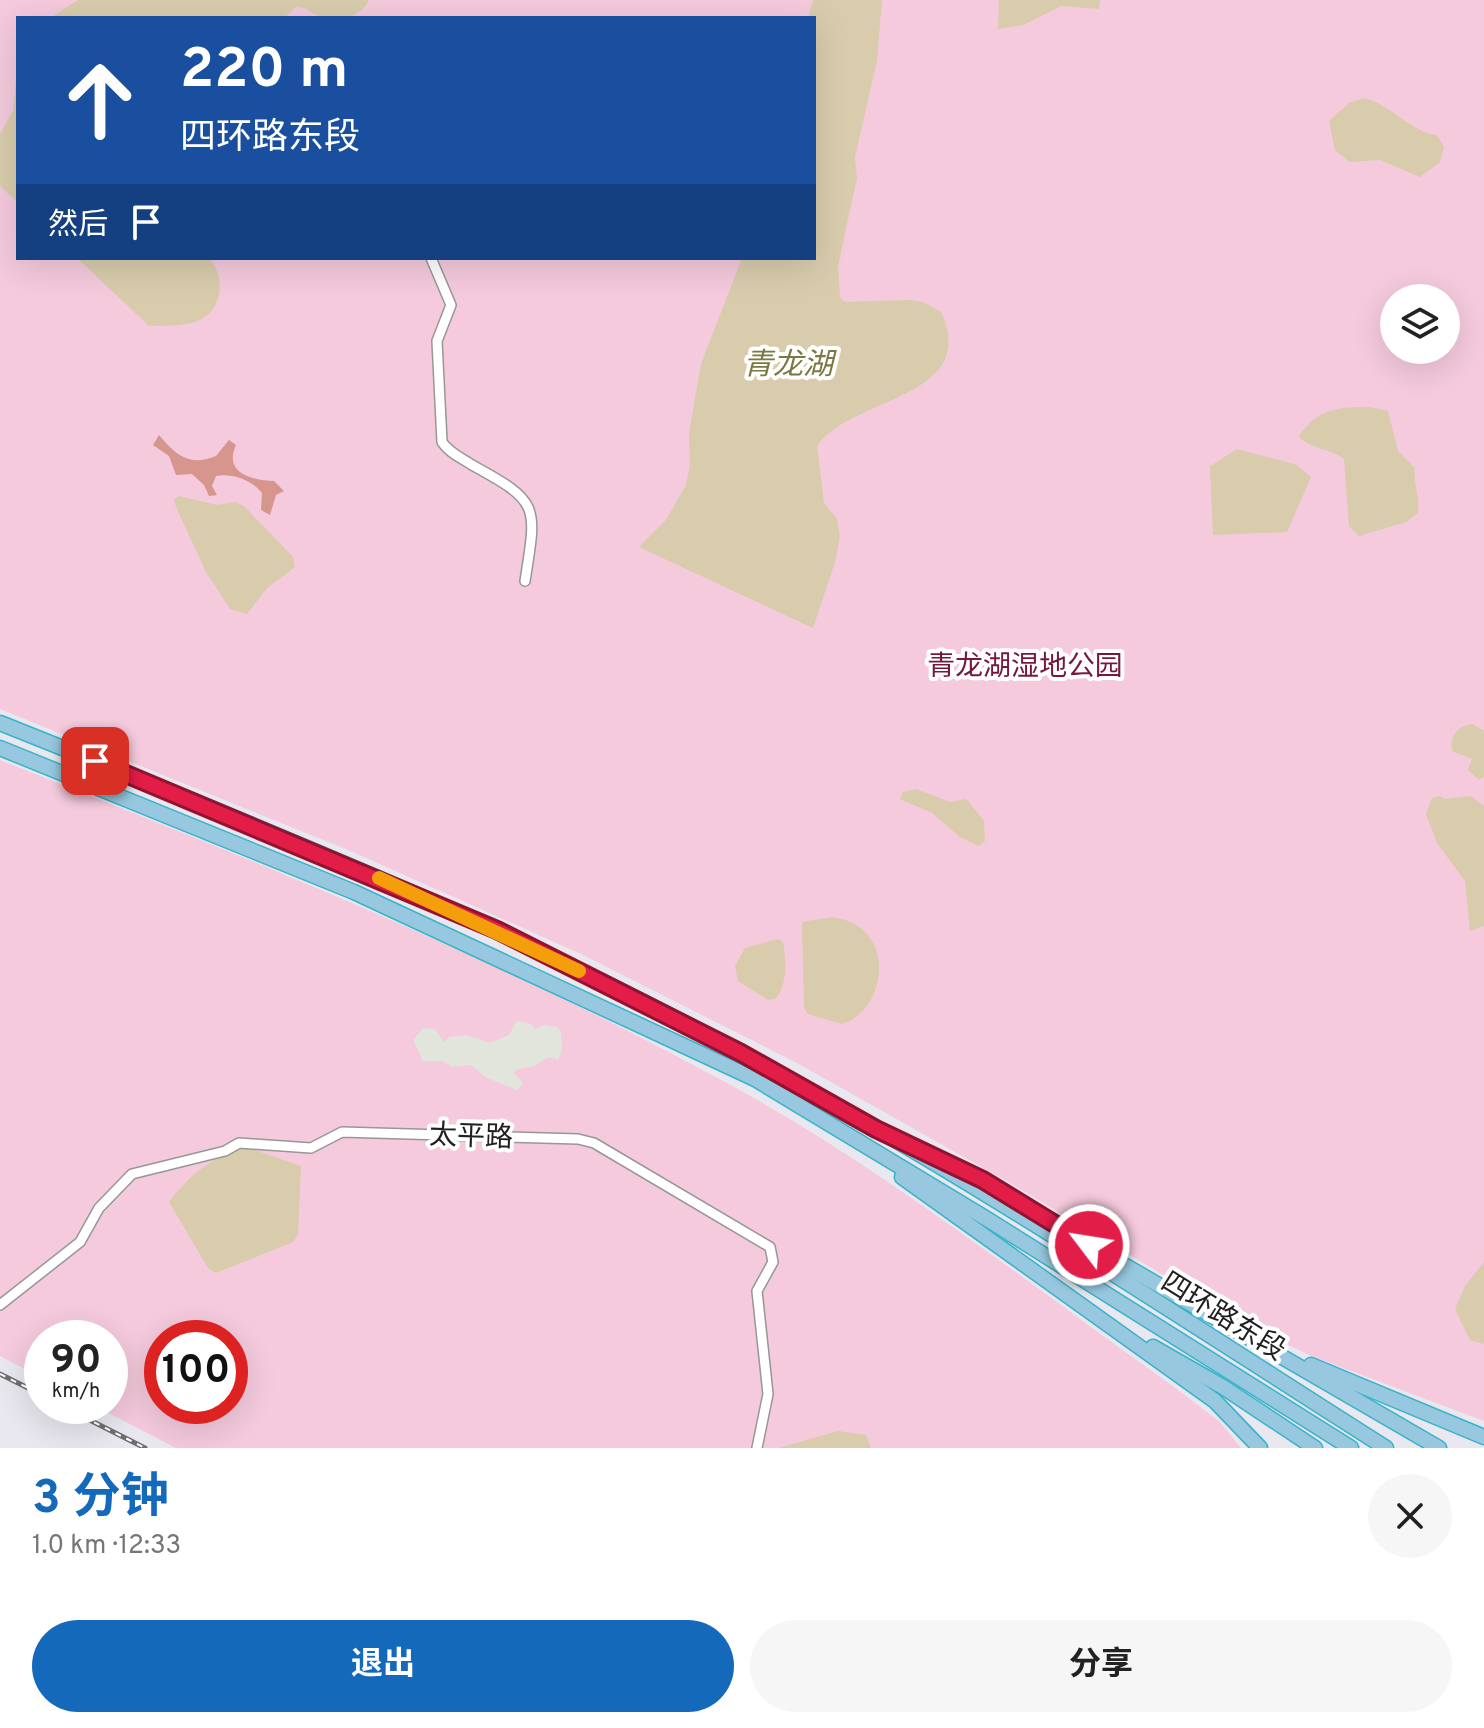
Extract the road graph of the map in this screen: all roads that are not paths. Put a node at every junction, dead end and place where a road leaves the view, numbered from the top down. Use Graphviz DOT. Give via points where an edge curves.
graph roads {
  1 [pos="432,260"];
  2 [pos="525,581"];
  3 [pos="0,723"];
  4 [pos="0,748"];
  5 [pos="807,1109"];
  6 [pos="876,1129"];
  7 [pos="1080,1304"];
  8 [pos="0,1305"];
  9 [pos="1250,1338"];
  10 [pos="1484,1437"];
  11 [pos="757,1448"];
  12 [pos="1260,1448"];
  13 [pos="1315,1448"];
  14 [pos="1351,1448"];
  15 [pos="1386,1448"];
  16 [pos="1439,1448"];
  1 -- 2 [label="street" via="451,305 437,341 442,442 452,453 510,484 526,501 532,519"];
  3 -- 6 [label="highway, 四环路东段" via="401,887 642,1001"];
  4 -- 5 [label="highway, 四环路东段" via="354,892 755,1079"];
  5 -- 7 [label="highway"];
  5 -- 14 [label="highway, 四环路东段"];
  6 -- 9 [label="highway" via="983,1180"];
  6 -- 15 [label="highway, 四环路东段"];
  7 -- 12 [label="highway" via="1215,1401"];
  7 -- 13 [label="highway"];
  8 -- 11 [label="street, 太平路" via="80,1242 99,1208 132,1174 145,1168 225,1151 239,1143 311,1148 342,1132 578,1139 770,1247 773,1262 757,1291 768,1394"];
  9 -- 10 [label="highway"];
  9 -- 16 [label="highway"];
}
